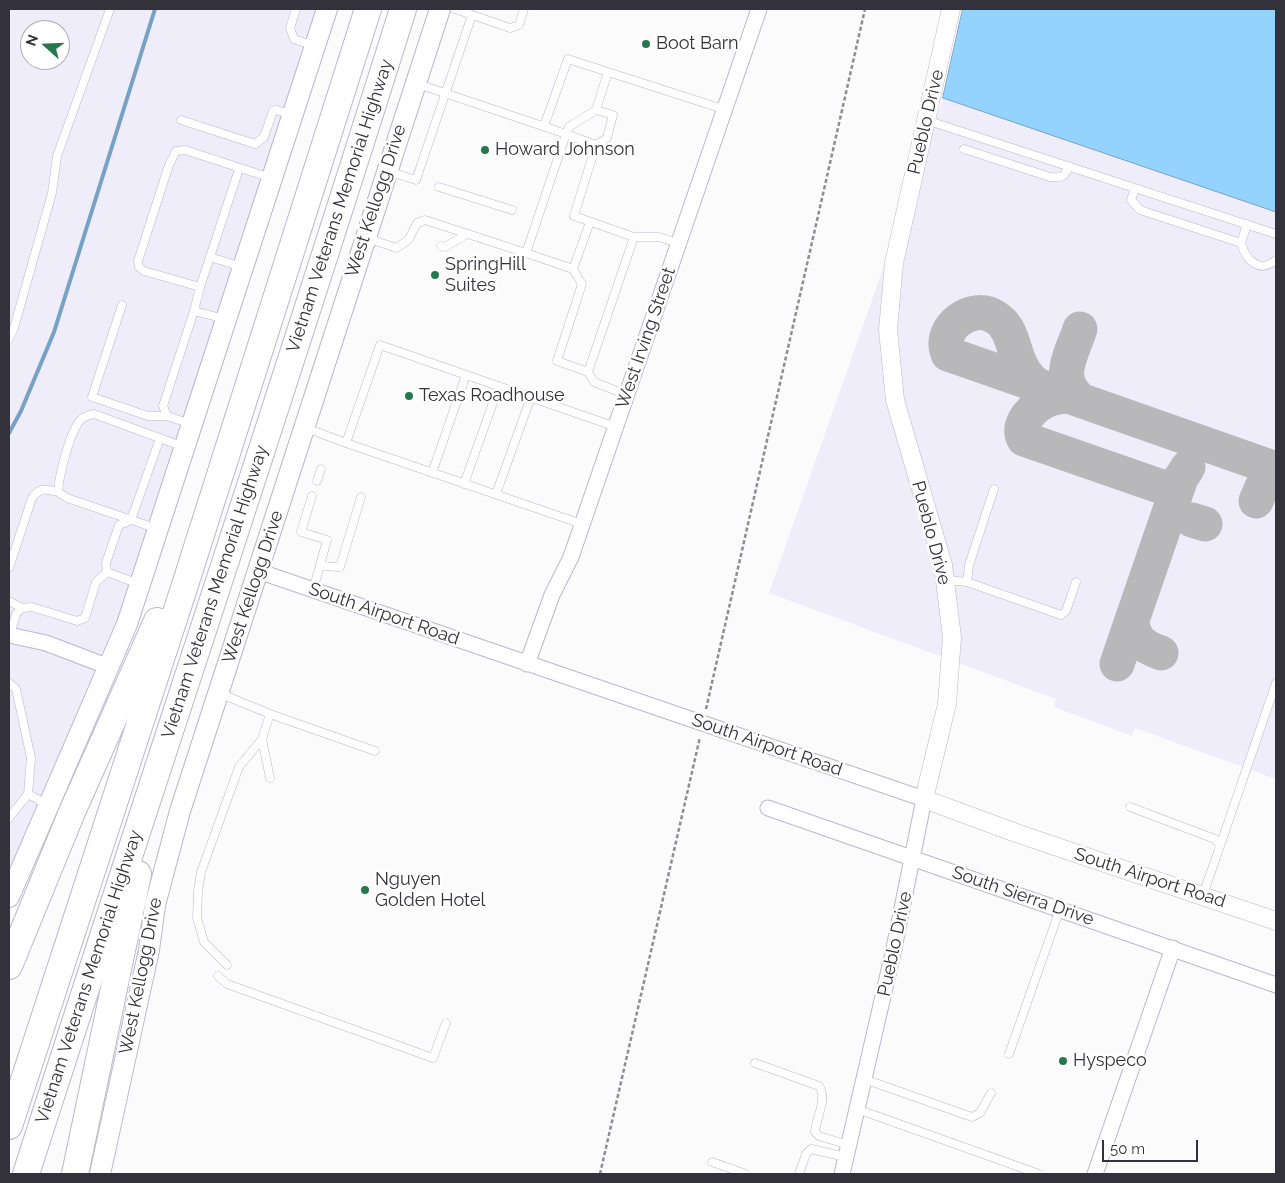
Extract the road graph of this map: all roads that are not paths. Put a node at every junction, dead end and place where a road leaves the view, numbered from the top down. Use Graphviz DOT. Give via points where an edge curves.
graph roads {
  1 [pos="110,9"];
  2 [pos="296,9"];
  3 [pos="327,9"];
  4 [pos="368,9"];
  5 [pos="403,9"];
  6 [pos="440,9"];
  7 [pos="455,9"];
  8 [pos="484,9"];
  9 [pos="524,9"];
  10 [pos="759,9"];
  11 [pos="951,9"];
  12 [pos="472,15"];
  13 [pos="482,18"];
  14 [pos="315,46"];
  15 [pos="608,72"];
  16 [pos="415,83"];
  17 [pos="445,93"];
  18 [pos="724,108"];
  19 [pos="596,110"];
  20 [pos="293,115"];
  21 [pos="181,120"];
  22 [pos="926,120"];
  23 [pos="542,126"];
  24 [pos="566,134"];
  25 [pos="596,145"];
  26 [pos="964,149"];
  27 [pos="1069,166"];
  28 [pos="239,169"];
  29 [pos="386,171"];
  30 [pos="272,179"];
  31 [pos="439,187"];
  32 [pos="1135,188"];
  33 [pos="512,210"];
  34 [pos="590,222"];
  35 [pos="1247,224"];
  36 [pos="467,234"];
  37 [pos="1276,234"];
  38 [pos="410,236"];
  39 [pos="364,237"];
  40 [pos="634,237"];
  41 [pos="419,238"];
  42 [pos="678,242"];
  43 [pos="1241,243"];
  44 [pos="441,246"];
  45 [pos="526,253"];
  46 [pos="210,257"];
  47 [pos="1276,260"];
  48 [pos="244,268"];
  49 [pos="573,269"];
  50 [pos="200,287"];
  51 [pos="122,305"];
  52 [pos="194,310"];
  53 [pos="227,319"];
  54 [pos="9,339"];
  55 [pos="588,372"];
  56 [pos="466,374"];
  57 [pos="500,386"];
  58 [pos="627,396"];
  59 [pos="531,397"];
  60 [pos="167,416"];
  61 [pos="193,425"];
  62 [pos="616,426"];
  63 [pos="304,427"];
  64 [pos="160,438"];
  65 [pos="346,443"];
  66 [pos="186,447"];
  67 [pos="222,468"];
  68 [pos="321,469"];
  69 [pos="432,473"];
  70 [pos="317,481"];
  71 [pos="464,484"];
  72 [pos="994,489"];
  73 [pos="58,492"];
  74 [pos="496,494"];
  75 [pos="312,496"];
  76 [pos="361,497"];
  77 [pos="131,520"];
  78 [pos="582,524"];
  79 [pos="159,529"];
  80 [pos="320,566"];
  81 [pos="9,568"];
  82 [pos="258,571"];
  83 [pos="106,572"];
  84 [pos="945,580"];
  85 [pos="968,582"];
  86 [pos="1076,582"];
  87 [pos="140,584"];
  88 [pos="313,590"];
  89 [pos="9,601"];
  90 [pos="22,608"];
  91 [pos="9,635"];
  92 [pos="528,664"];
  93 [pos="108,667"];
  94 [pos="9,683"];
  95 [pos="1276,683"];
  96 [pos="218,693"];
  97 [pos="270,714"];
  98 [pos="262,739"];
  99 [pos="375,751"];
  100 [pos="158,766"];
  101 [pos="270,778"];
  102 [pos="28,794"];
  103 [pos="924,799"];
  104 [pos="49,805"];
  105 [pos="1130,807"];
  106 [pos="768,808"];
  107 [pos="9,818"];
  108 [pos="1220,846"];
  109 [pos="913,858"];
  110 [pos="1203,896"];
  111 [pos="9,897"];
  112 [pos="1060,909"];
  113 [pos="1276,921"];
  114 [pos="1173,948"];
  115 [pos="227,965"];
  116 [pos="9,966"];
  117 [pos="218,976"];
  118 [pos="1276,985"];
  119 [pos="446,1023"];
  120 [pos="1009,1054"];
  121 [pos="755,1063"];
  122 [pos="864,1079"];
  123 [pos="990,1093"];
  124 [pos="857,1110"];
  125 [pos="9,1126"];
  126 [pos="847,1151"];
  127 [pos="712,1162"];
  128 [pos="26,1174"];
  129 [pos="75,1174"];
  130 [pos="100,1174"];
  131 [pos="746,1174"];
  132 [pos="799,1174"];
  133 [pos="842,1174"];
  134 [pos="1039,1174"];
  135 [pos="1095,1174"];
  1 -- 54 [label="lane" via="57,156 52,193"];
  2 -- 14 [label="lane" via="290,28 294,39"];
  3 -- 14 [label="main road"];
  4 -- 67 [label="highway, Vietnam Veterans Memorial Highway"];
  5 -- 100 [label="highway, Vietnam Veterans Memorial Highway" via="326,256"];
  6 -- 16 [label="main road, West Kellogg Drive"];
  7 -- 12 [label="lane"];
  8 -- 13 [label="lane"];
  9 -- 13 [label="lane" via="519,25 510,28"];
  10 -- 18 [label="street, West Irving Street"];
  11 -- 22 [label="street, Pueblo Drive"];
  12 -- 13 [label="lane"];
  12 -- 17 [label="lane"];
  14 -- 20 [label="main road"];
  15 -- 18 [label="lane"];
  15 -- 19 [label="lane"];
  15 -- 23 [label="lane" via="568,59"];
  16 -- 17 [label="lane"];
  16 -- 29 [label="main road, West Kellogg Drive"];
  17 -- 23 [label="lane"];
  17 -- 29 [label="lane" via="420,181"];
  18 -- 42 [label="street, West Irving Street"];
  19 -- 24 [label="lane" via="568,127"];
  19 -- 25 [label="lane" via="614,116 607,138"];
  20 -- 21 [label="lane" via="273,111 264,137 255,144"];
  20 -- 30 [label="main road"];
  22 -- 27 [label="lane"];
  22 -- 84 [label="street, Pueblo Drive" via="894,263 888,330 895,400"];
  23 -- 24 [label="lane"];
  24 -- 25 [label="lane"];
  24 -- 45 [label="lane"];
  25 -- 34 [label="lane" via="574,216"];
  26 -- 27 [label="lane" via="1050,177 1062,178"];
  27 -- 32 [label="lane"];
  28 -- 30 [label="lane"];
  28 -- 46 [label="lane"];
  28 -- 50 [label="lane" via="185,150 176,151 146,235 139,267"];
  29 -- 39 [label="main road, West Kellogg Drive"];
  30 -- 48 [label="main road"];
  31 -- 33 [label="lane"];
  32 -- 35 [label="lane"];
  32 -- 43 [label="lane" via="1131,200 1140,210"];
  34 -- 40 [label="lane"];
  34 -- 49 [label="lane"];
  35 -- 37 [label="lane"];
  35 -- 43 [label="lane"];
  36 -- 38 [label="lane" via="425,220 417,223"];
  36 -- 44 [label="lane" via="445,247"];
  36 -- 45 [label="lane"];
  38 -- 39 [label="lane" via="397,248"];
  38 -- 41 [label="lane"];
  39 -- 63 [label="main road, West Kellogg Drive"];
  40 -- 42 [label="lane" via="659,237"];
  40 -- 55 [label="lane"];
  42 -- 58 [label="street, West Irving Street"];
  43 -- 47 [label="lane" via="1248,260 1255,265 1263,266"];
  45 -- 49 [label="lane"];
  46 -- 48 [label="lane"];
  46 -- 50 [label="lane"];
  48 -- 53 [label="main road"];
  49 -- 55 [label="lane" via="582,284 557,361"];
  50 -- 52 [label="lane"];
  51 -- 60 [label="lane" via="92,397 148,416"];
  52 -- 53 [label="lane"];
  52 -- 60 [label="lane" via="164,406"];
  53 -- 61 [label="main road"];
  55 -- 58 [label="lane" via="594,382"];
  56 -- 57 [label="lane"];
  56 -- 65 [label="lane" via="380,345"];
  56 -- 69 [label="lane"];
  57 -- 59 [label="lane"];
  57 -- 71 [label="lane"];
  58 -- 62 [label="street, West Irving Street"];
  59 -- 62 [label="lane"];
  59 -- 74 [label="lane"];
  60 -- 61 [label="lane"];
  61 -- 66 [label="main road"];
  62 -- 78 [label="street, West Irving Street"];
  63 -- 65 [label="lane"];
  63 -- 82 [label="main road, West Kellogg Drive"];
  64 -- 66 [label="lane"];
  64 -- 73 [label="lane" via="94,414 86,416 78,423 59,476"];
  64 -- 77 [label="lane"];
  65 -- 69 [label="lane"];
  66 -- 79 [label="main road"];
  67 -- 116 [label="highway" via="72,812"];
  67 -- 125 [label="highway, Vietnam Veterans Memorial Highway"];
  68 -- 70 [label="lane"];
  69 -- 71 [label="lane"];
  71 -- 74 [label="lane"];
  72 -- 85 [label="lane" via="968,565"];
  73 -- 77 [label="lane"];
  73 -- 81 [label="lane" via="45,489 37,491 32,498"];
  74 -- 78 [label="lane"];
  75 -- 80 [label="lane" via="301,532 327,540"];
  76 -- 80 [label="lane" via="340,567"];
  77 -- 79 [label="lane"];
  77 -- 83 [label="lane" via="119,525"];
  78 -- 92 [label="street, West Irving Street"];
  79 -- 87 [label="main road"];
  80 -- 88 [label="lane"];
  82 -- 88 [label="street, South Airport Road"];
  82 -- 96 [label="main road, West Kellogg Drive"];
  83 -- 87 [label="lane"];
  83 -- 90 [label="lane" via="96,582 85,618 77,621 32,607"];
  84 -- 85 [label="lane"];
  84 -- 103 [label="street, Pueblo Drive" via="952,637 946,704"];
  85 -- 86 [label="lane" via="1061,615 1066,611"];
  87 -- 93 [label="main road"];
  88 -- 92 [label="street, South Airport Road"];
  89 -- 90 [label="lane"];
  90 -- 91 [label="lane" via="16,614"];
  91 -- 93 [label="street" via="46,643"];
  92 -- 103 [label="street, South Airport Road"];
  93 -- 104 [label="main road"];
  94 -- 102 [label="lane" via="16,689 31,758"];
  95 -- 108 [label="lane"];
  96 -- 97 [label="lane"];
  96 -- 130 [label="main road, West Kellogg Drive" via="180,811 155,905 149,950"];
  97 -- 98 [label="lane"];
  97 -- 99 [label="lane"];
  98 -- 101 [label="lane"];
  98 -- 115 [label="lane" via="239,766 198,891 197,918 204,942"];
  100 -- 128 [label="highway, Vietnam Veterans Memorial Highway"];
  100 -- 129 [label="highway" via="144,848"];
  102 -- 104 [label="lane"];
  102 -- 107 [label="lane"];
  103 -- 109 [label="street, Pueblo Drive"];
  103 -- 110 [label="street, South Airport Road"];
  104 -- 111 [label="main road"];
  105 -- 108 [label="lane" via="1215,839"];
  106 -- 109 [label="street, South Sierra Drive"];
  108 -- 110 [label="lane"];
  109 -- 112 [label="street, South Sierra Drive"];
  109 -- 122 [label="street, Pueblo Drive"];
  110 -- 113 [label="street, South Airport Road"];
  112 -- 114 [label="street, South Sierra Drive"];
  112 -- 120 [label="lane"];
  114 -- 118 [label="street, South Sierra Drive"];
  114 -- 135 [label="street"];
  117 -- 119 [label="lane" via="227,984 433,1058"];
  121 -- 126 [label="lane" via="819,1086 823,1098 815,1132"];
  122 -- 123 [label="lane" via="972,1117 980,1113"];
  122 -- 124 [label="street, Pueblo Drive"];
  124 -- 126 [label="street, Pueblo Drive"];
  124 -- 134 [label="lane"];
  126 -- 132 [label="lane" via="811,1149"];
  126 -- 133 [label="street, Pueblo Drive"];
  127 -- 131 [label="lane"];
}
